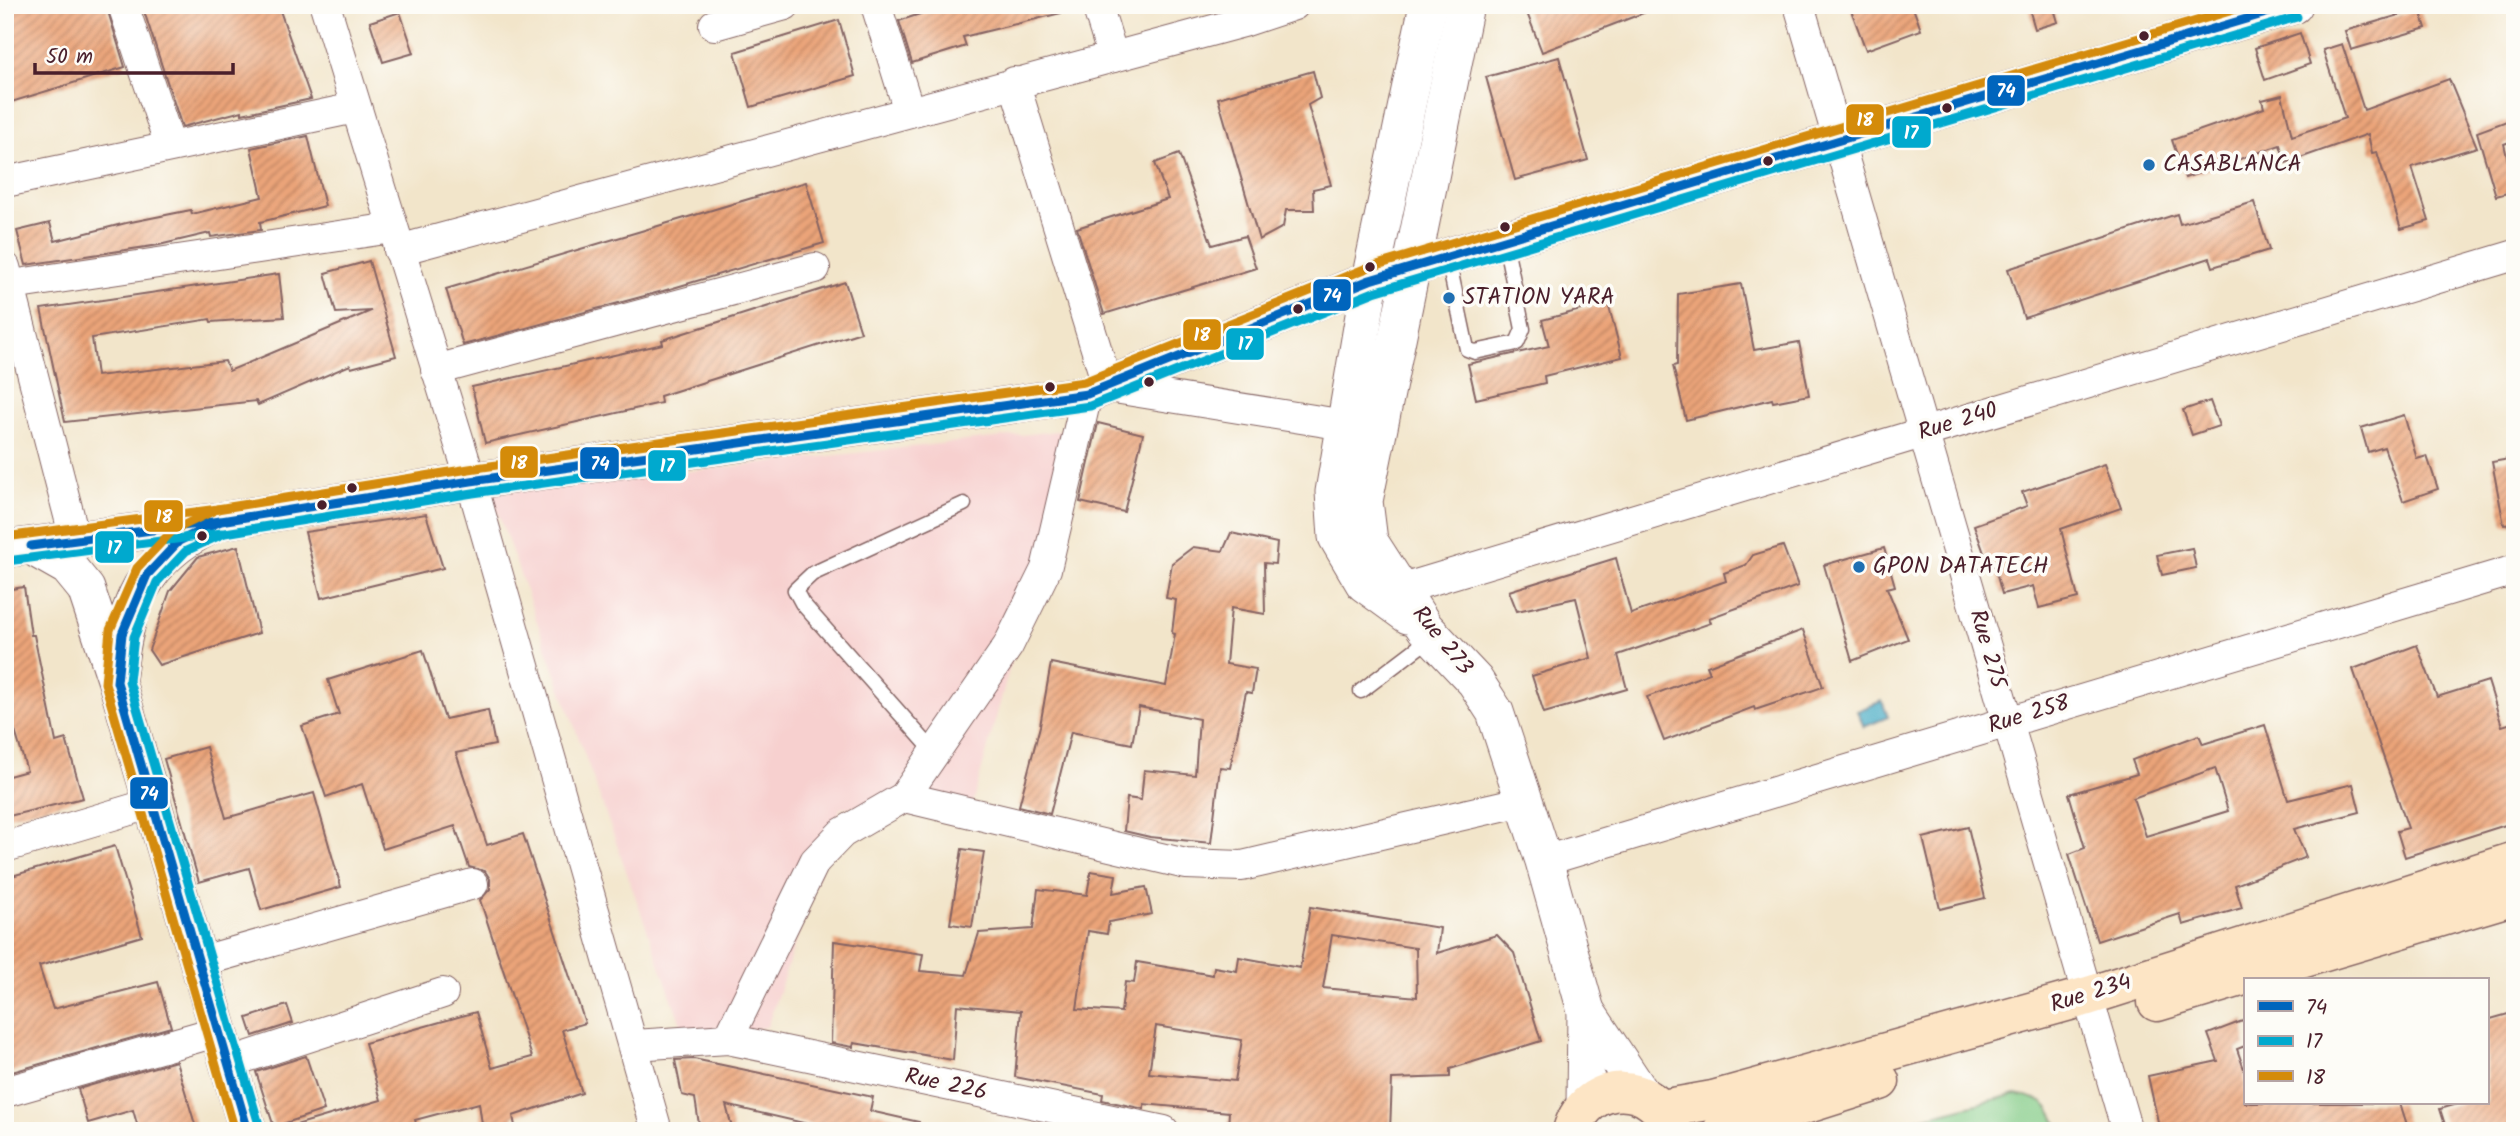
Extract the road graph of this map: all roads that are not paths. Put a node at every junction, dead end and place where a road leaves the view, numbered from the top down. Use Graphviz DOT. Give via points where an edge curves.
graph roads {
  1 [pos="123,5"];
  2 [pos="325,5"];
  3 [pos="785,5"];
  4 [pos="876,5"];
  5 [pos="1097,5"];
  6 [pos="1294,5"];
  7 [pos="1428,5"];
  8 [pos="1465,5"];
  9 [pos="1799,5"];
  10 [pos="2294,5"];
  11 [pos="714,25"];
  12 [pos="1113,57"];
  13 [pos="1014,82"];
  14 [pos="355,108"];
  15 [pos="909,111"];
  16 [pos="1839,142"];
  17 [pos="170,146"];
  18 [pos="5,183"];
  19 [pos="396,239"];
  20 [pos="1504,240"];
  21 [pos="2515,255"];
  22 [pos="1448,257"];
  23 [pos="815,268"];
  24 [pos="1409,268"];
  25 [pos="7,279"];
  26 [pos="1370,280"];
  27 [pos="436,370"];
  28 [pos="1097,390"];
  29 [pos="1345,425"];
  30 [pos="1923,432"];
  31 [pos="471,481"];
  32 [pos="964,504"];
  33 [pos="221,520"];
  34 [pos="75,539"];
  35 [pos="18,547"];
  36 [pos="2515,570"];
  37 [pos="1393,593"];
  38 [pos="1429,632"];
  39 [pos="117,682"];
  40 [pos="1361,691"];
  41 [pos="2008,722"];
  42 [pos="935,753"];
  43 [pos="904,797"];
  44 [pos="1524,801"];
  45 [pos="153,803"];
  46 [pos="5,847"];
  47 [pos="1544,861"];
  48 [pos="2515,861"];
  49 [pos="473,884"];
  50 [pos="2515,895"];
  51 [pos="199,962"];
  52 [pos="443,993"];
  53 [pos="2091,1008"];
  54 [pos="1586,1011"];
  55 [pos="728,1039"];
  56 [pos="634,1045"];
  57 [pos="223,1046"];
  58 [pos="5,1092"];
  59 [pos="1658,1111"];
  60 [pos="1575,1124"];
  61 [pos="248,1131"];
  62 [pos="657,1131"];
  63 [pos="1164,1131"];
  64 [pos="1722,1131"];
  65 [pos="2127,1131"];
  1 -- 17 [label="street"];
  2 -- 14 [label="street"];
  3 -- 11 [label="street"];
  4 -- 15 [label="street"];
  5 -- 12 [label="street"];
  6 -- 12 [label="street"];
  7 -- 26 [label="street"];
  8 -- 24 [label="street, Rue 273"];
  9 -- 16 [label="street, Rue 275"];
  10 -- 16 [label="street"];
  12 -- 13 [label="street"];
  13 -- 15 [label="street"];
  13 -- 28 [label="street"];
  14 -- 17 [label="street"];
  14 -- 19 [label="street"];
  15 -- 19 [label="street"];
  16 -- 20 [label="street"];
  16 -- 30 [label="street, Rue 275"];
  17 -- 18 [label="street"];
  19 -- 25 [label="street"];
  19 -- 27 [label="street"];
  20 -- 22 [label="street"];
  20 -- 22 [label="lane" via="1523,329 1517,343 1475,352 1466,349"];
  21 -- 30 [label="street, Rue 240"];
  22 -- 24 [label="street"];
  23 -- 27 [label="street"];
  24 -- 26 [label="street"];
  24 -- 37 [label="street, Rue 273" via="1364,501 1368,541"];
  25 -- 34 [label="street"];
  26 -- 28 [label="street"];
  26 -- 29 [label="street"];
  27 -- 31 [label="street"];
  28 -- 29 [label="street"];
  28 -- 31 [label="street"];
  28 -- 42 [label="street" via="1046,569 1008,646"];
  29 -- 37 [label="street" via="1334,492 1337,537 1364,583"];
  30 -- 37 [label="street, Rue 240"];
  30 -- 41 [label="street, Rue 275"];
  31 -- 33 [label="street"];
  31 -- 56 [label="street"];
  32 -- 42 [label="lane" via="812,574 795,590"];
  33 -- 34 [label="street"];
  33 -- 39 [label="street" via="179,541 147,575 122,634"];
  34 -- 35 [label="street"];
  35 -- 39 [label="street" via="68,567 86,589"];
  36 -- 41 [label="street, Rue 258"];
  37 -- 38 [label="street, Rue 273"];
  38 -- 40 [label="lane"];
  38 -- 44 [label="street, Rue 273" via="1475,681 1495,712"];
  39 -- 45 [label="street"];
  41 -- 47 [label="street, Rue 258"];
  41 -- 53 [label="street, Rue 275"];
  42 -- 43 [label="street"];
  43 -- 44 [label="street" via="1186,864 1242,866"];
  43 -- 55 [label="street" via="842,833 816,861"];
  44 -- 47 [label="street, Rue 273"];
  45 -- 46 [label="street"];
  45 -- 51 [label="street"];
  47 -- 54 [label="street, Rue 273"];
  48 -- 53 [label="main road, Rue 234"];
  49 -- 51 [label="street"];
  50 -- 53 [label="main road, Rue 234"];
  51 -- 57 [label="street"];
  52 -- 57 [label="street"];
  53 -- 59 [label="main road, Rue 234"];
  53 -- 64 [label="main road, Rue 234"];
  53 -- 65 [label="street, Rue 275"];
  54 -- 59 [label="street, Rue 273"];
  54 -- 60 [label="street, Rue 273"];
  55 -- 56 [label="street, Rue 226"];
  55 -- 63 [label="street, Rue 226"];
  56 -- 62 [label="street"];
  57 -- 58 [label="street"];
  57 -- 61 [label="street"];
  59 -- 60 [label="main road, Rue 234" via="1618,1091 1594,1098"];
}
